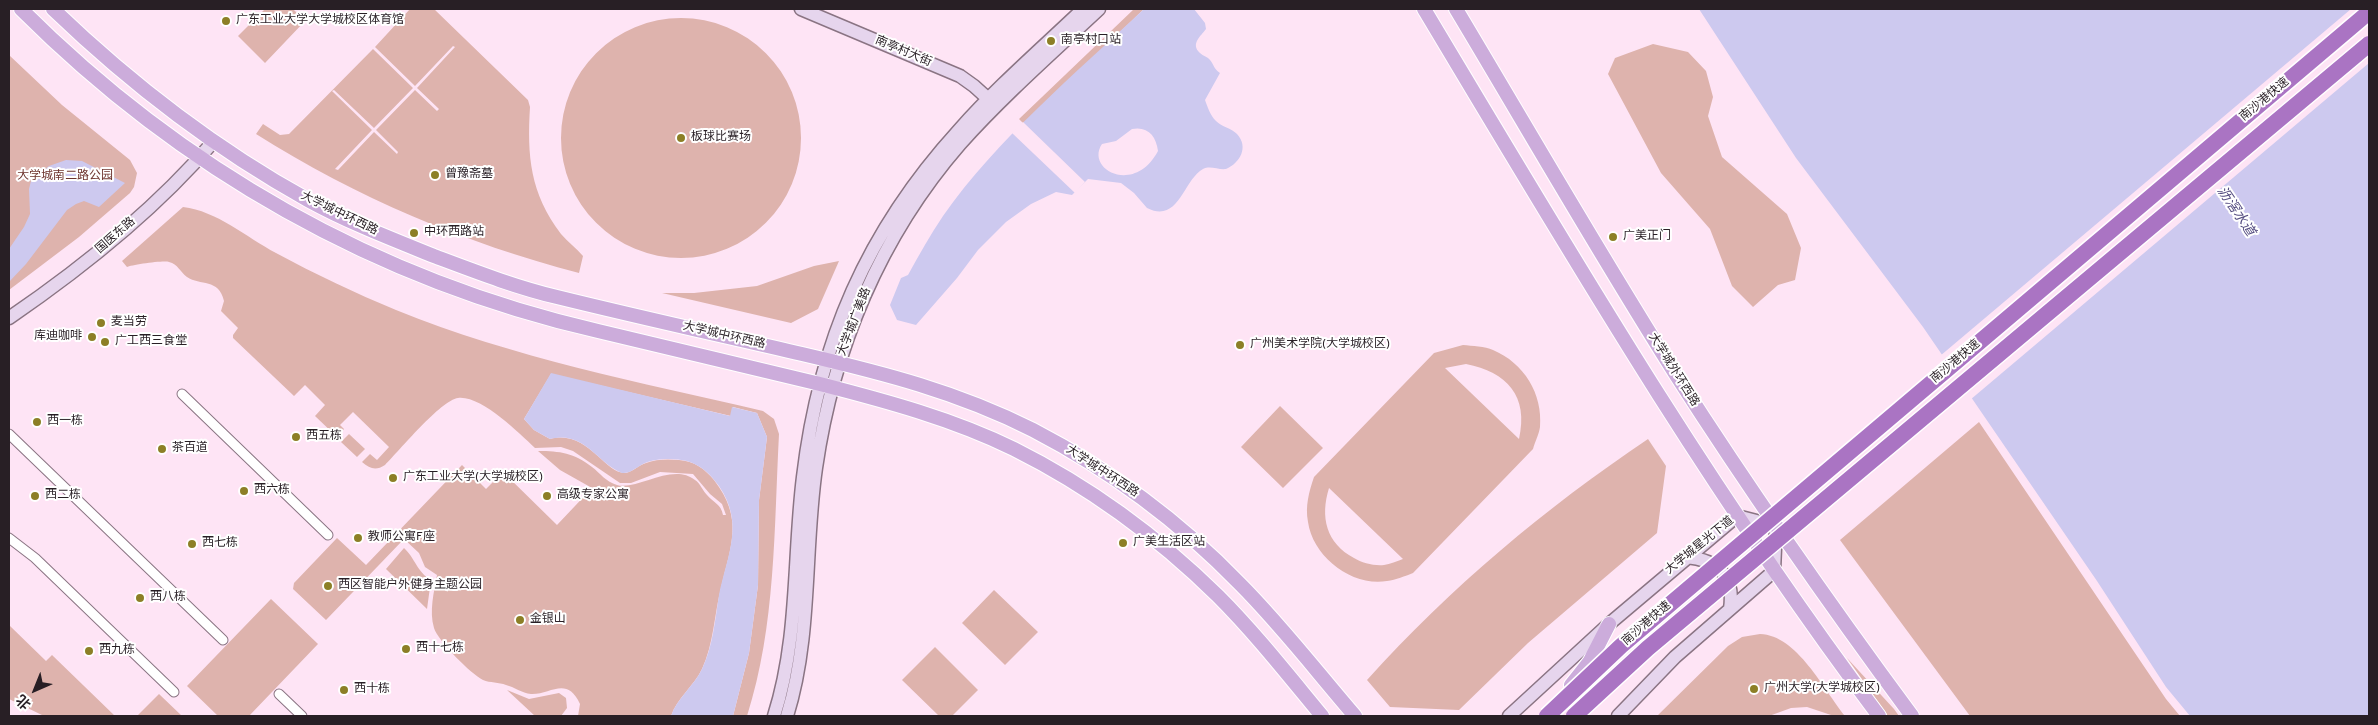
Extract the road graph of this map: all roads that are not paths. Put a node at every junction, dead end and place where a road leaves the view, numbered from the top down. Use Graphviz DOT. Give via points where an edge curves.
graph roads {
  1 [pos="21,9"];
  2 [pos="53,9"];
  3 [pos="801,9"];
  4 [pos="1083,9"];
  5 [pos="1099,9"];
  6 [pos="1424,9"];
  7 [pos="1456,9"];
  8 [pos="2369,12"];
  9 [pos="2369,44"];
  10 [pos="992,103"];
  11 [pos="212,142"];
  12 [pos="198,158"];
  13 [pos="9,318"];
  14 [pos="832,361"];
  15 [pos="826,386"];
  16 [pos="182,394"];
  17 [pos="9,434"];
  18 [pos="1737,516"];
  19 [pos="1776,526"];
  20 [pos="328,535"];
  21 [pos="9,538"];
  22 [pos="1686,557"];
  23 [pos="1774,571"];
  24 [pos="1730,608"];
  25 [pos="1608,624"];
  26 [pos="223,640"];
  27 [pos="174,692"];
  28 [pos="279,694"];
  29 [pos="302,716"];
  30 [pos="774,716"];
  31 [pos="787,716"];
  32 [pos="1322,716"];
  33 [pos="1355,716"];
  34 [pos="1509,716"];
  35 [pos="1539,716"];
  36 [pos="1547,716"];
  37 [pos="1574,716"];
  38 [pos="1618,716"];
  39 [pos="1879,716"];
  40 [pos="1912,716"];
  1 -- 12 [label="main road, 大学城中环西路" via="104,86"];
  2 -- 11 [label="main road, 大学城中环西路" via="131,80"];
  3 -- 10 [label="main road, 南亭村大街" via="960,76"];
  4 -- 10 [label="main road, 大学城广美路"];
  5 -- 10 [label="main road, 大学城广美路"];
  6 -- 18 [label="main road" via="1619,335"];
  7 -- 19 [label="main road, 大学城外环西路" via="1642,321"];
  8 -- 36 [label="highway, 南沙港快速, bridge" via="1734,549 1621,646"];
  9 -- 37 [label="highway, 南沙港快速, bridge" via="1648,648"];
  10 -- 14 [label="main road, 大学城广美路" via="902,223"];
  11 -- 12 [label="main road, 国医东路"];
  11 -- 14 [label="main road, 大学城中环西路" via="328,210 488,276 551,296"];
  12 -- 13 [label="main road, 国医东路" via="101,250"];
  12 -- 15 [label="main road, 大学城中环西路" via="312,226 378,258 448,286 576,326"];
  14 -- 15 [label="main road, 大学城广美路"];
  14 -- 33 [label="main road, 大学城中环西路" via="938,389 980,406 1042,435 1116,479 1220,563"];
  15 -- 30 [label="main road, 大学城广美路" via="802,484 791,634"];
  15 -- 31 [label="main road, 大学城广美路" via="809,532 804,623"];
  15 -- 32 [label="main road, 大学城中环西路" via="927,415 985,436 1034,460 1098,499 1156,542 1217,595"];
  16 -- 20 [label="street"];
  17 -- 26 [label="street"];
  18 -- 19 [label="main road, 大学城星光下道"];
  18 -- 22 [label="main road, 大学城星光下道"];
  18 -- 23 [label="main road"];
  19 -- 23 [label="main road"];
  19 -- 40 [label="main road, 大学城外环西路"];
  21 -- 27 [label="street" via="35,558"];
  22 -- 24 [label="main road" via="1704,560 1719,568 1730,586"];
  22 -- 25 [label="main road, 大学城星光下道"];
  23 -- 24 [label="main road"];
  23 -- 39 [label="main road"];
  24 -- 38 [label="main road" via="1669,662"];
  25 -- 34 [label="main road, 大学城星光下道"];
  25 -- 35 [label="main road" via="1582,672"];
  28 -- 29 [label="street"];
}
